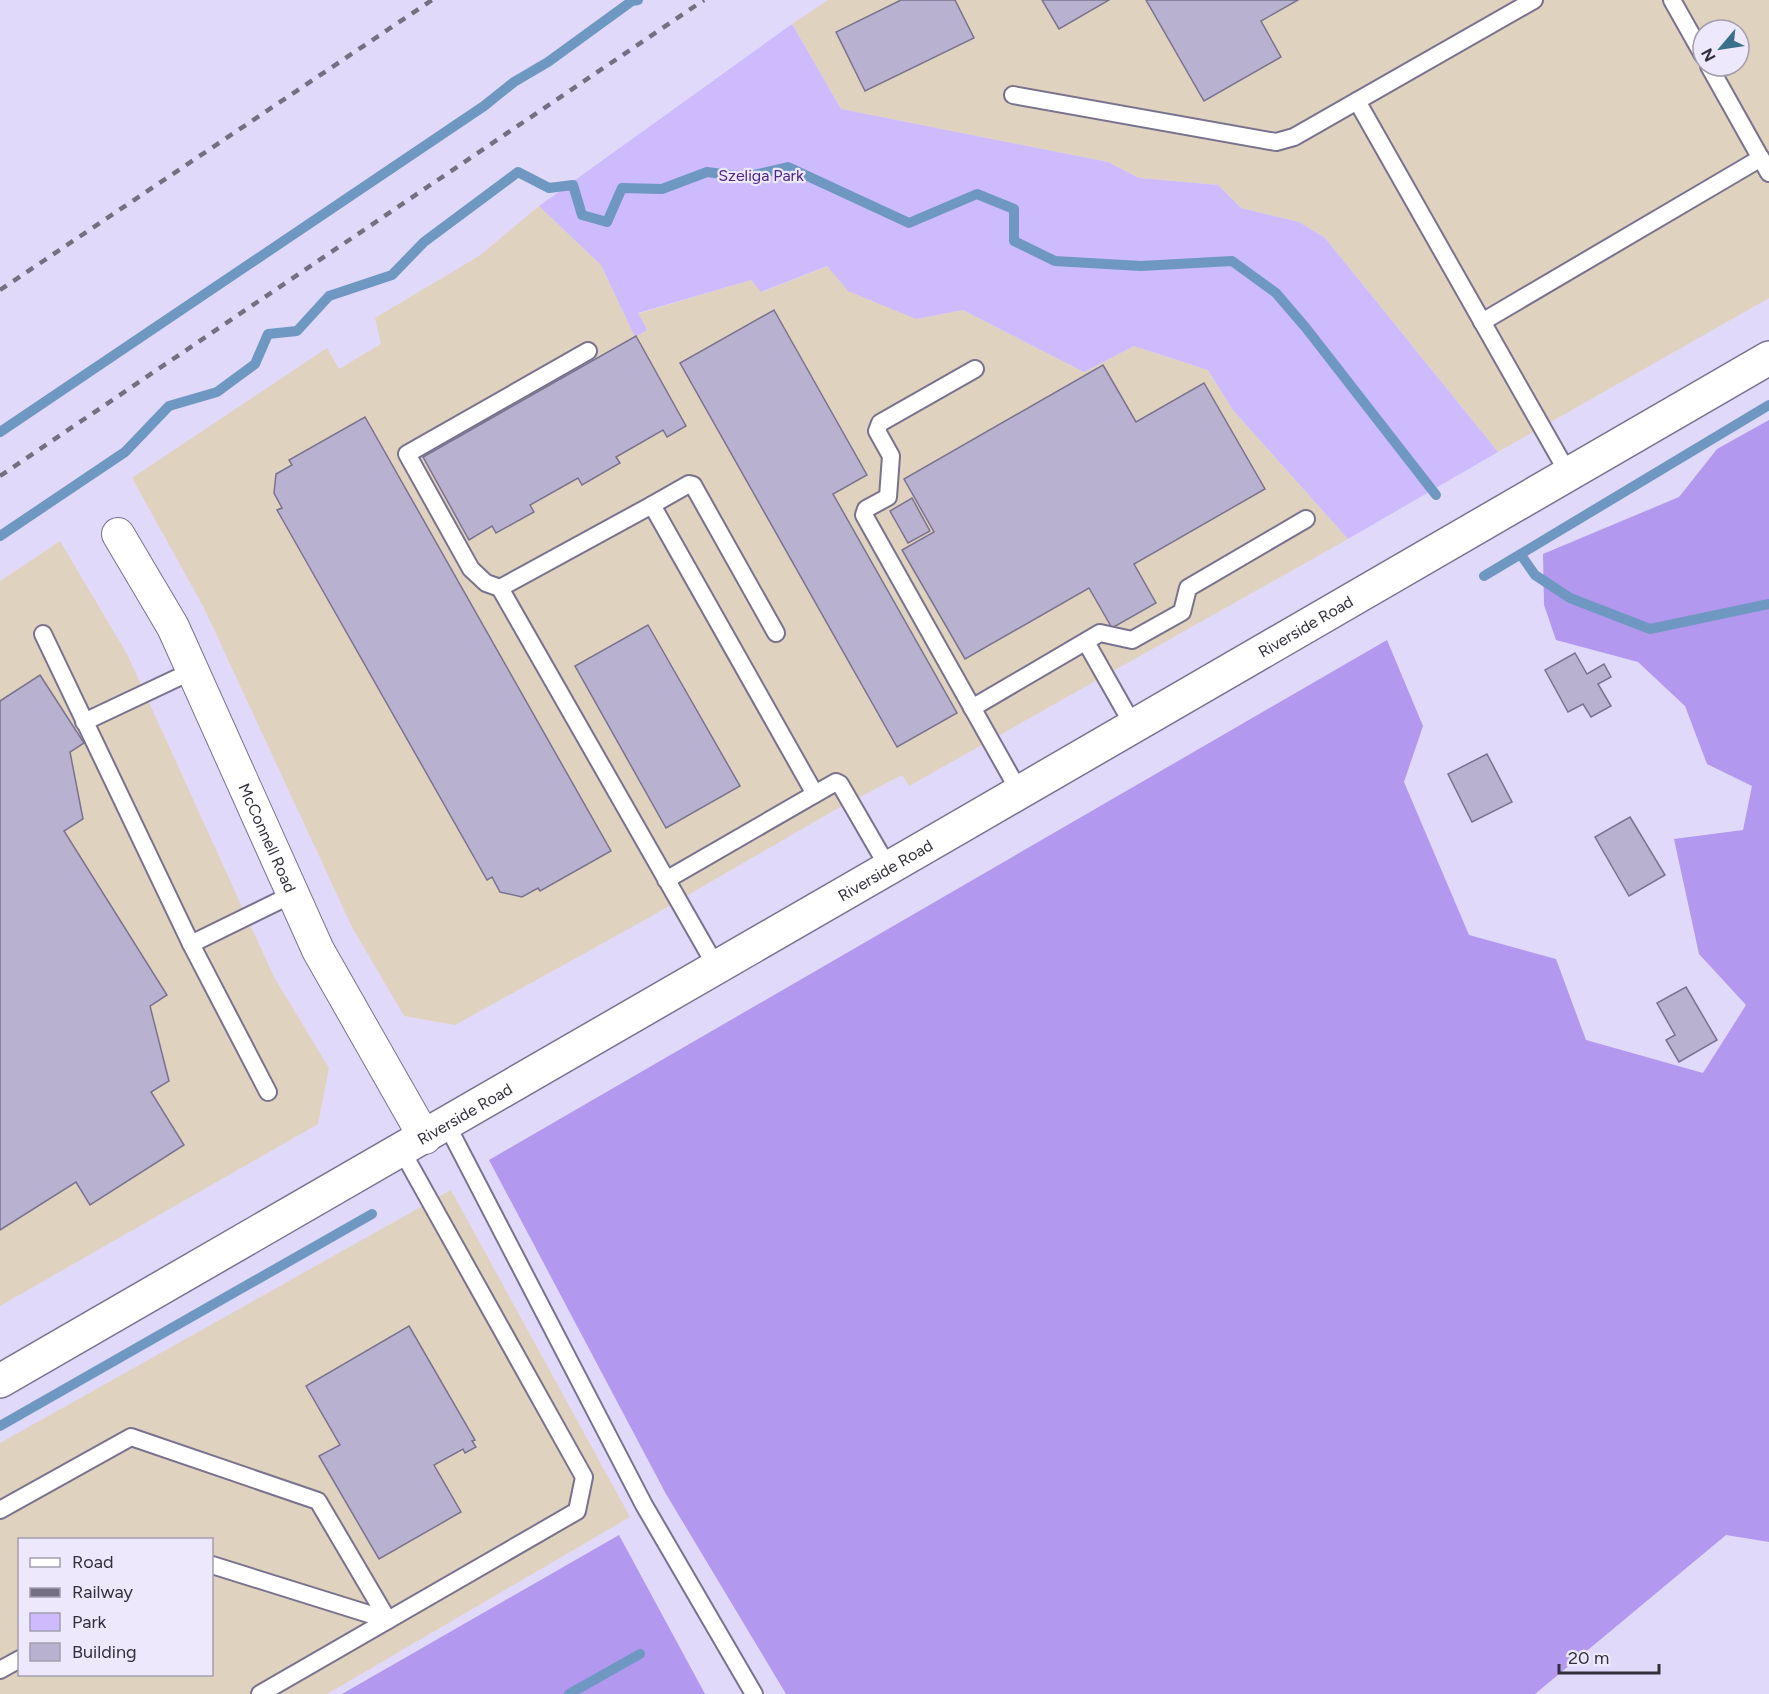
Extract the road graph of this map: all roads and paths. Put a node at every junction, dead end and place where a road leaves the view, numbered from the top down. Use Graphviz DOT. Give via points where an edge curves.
graph roads {
  1 [pos="1534,0"];
  2 [pos="1672,0"];
  3 [pos="1691,34"];
  4 [pos="1716,78"];
  5 [pos="1013,95"];
  6 [pos="1357,101"];
  7 [pos="1765,165"];
  8 [pos="1482,322"];
  9 [pos="588,351"];
  10 [pos="1769,358"];
  11 [pos="975,369"];
  12 [pos="1568,473"];
  13 [pos="652,505"];
  14 [pos="1306,519"];
  15 [pos="118,534"];
  16 [pos="500,588"];
  17 [pos="776,633"];
  18 [pos="43,634"];
  19 [pos="1086,642"];
  20 [pos="192,671"];
  21 [pos="972,708"];
  22 [pos="84,722"];
  23 [pos="1133,724"];
  24 [pos="1019,791"];
  25 [pos="815,794"];
  26 [pos="888,867"];
  27 [pos="666,880"];
  28 [pos="293,894"];
  29 [pos="191,944"];
  30 [pos="717,968"];
  31 [pos="268,1092"];
  32 [pos="425,1138"];
  33 [pos="0,1381"];
  34 [pos="0,1510"];
  35 [pos="213,1565"];
  36 [pos="388,1620"];
  37 [pos="18,1660"];
  38 [pos="0,1670"];
  39 [pos="260,1694"];
  40 [pos="754,1694"];
  1 -- 6 [label="lane"];
  2 -- 3 [label="lane"];
  4 -- 7 [label="lane"];
  5 -- 6 [label="lane" via="1276,142 1294,137"];
  6 -- 8 [label="lane"];
  7 -- 8 [label="lane"];
  8 -- 12 [label="lane"];
  9 -- 16 [label="lane" via="407,454 471,569 486,583"];
  10 -- 12 [label="street, Riverside Road"];
  11 -- 21 [label="lane" via="880,423 877,431 891,456 888,497 866,509 864,515"];
  12 -- 23 [label="street, Riverside Road"];
  13 -- 16 [label="lane"];
  13 -- 17 [label="lane" via="693,485"];
  13 -- 25 [label="lane"];
  14 -- 19 [label="lane" via="1188,588 1182,612 1132,640 1100,633"];
  15 -- 20 [label="street, McConnell Road" via="173,627"];
  16 -- 27 [label="lane"];
  18 -- 22 [label="lane"];
  19 -- 21 [label="lane"];
  19 -- 23 [label="lane"];
  20 -- 22 [label="lane"];
  20 -- 28 [label="street, McConnell Road"];
  21 -- 24 [label="lane"];
  22 -- 29 [label="lane"];
  23 -- 24 [label="street, Riverside Road"];
  24 -- 26 [label="street, Riverside Road"];
  25 -- 26 [label="lane" via="836,782 840,784"];
  25 -- 27 [label="lane"];
  26 -- 30 [label="street, Riverside Road"];
  27 -- 30 [label="lane"];
  28 -- 29 [label="lane"];
  28 -- 32 [label="street, McConnell Road" via="318,950"];
  29 -- 31 [label="lane"];
  30 -- 32 [label="street, Riverside Road"];
  32 -- 33 [label="street, Riverside Road"];
  32 -- 36 [label="lane" via="584,1477 577,1511"];
  32 -- 40 [label="lane"];
  34 -- 36 [label="lane" via="131,1437 318,1501"];
  35 -- 36 [label="lane"];
  36 -- 39 [label="lane"];
  37 -- 38 [label="lane"];
}
